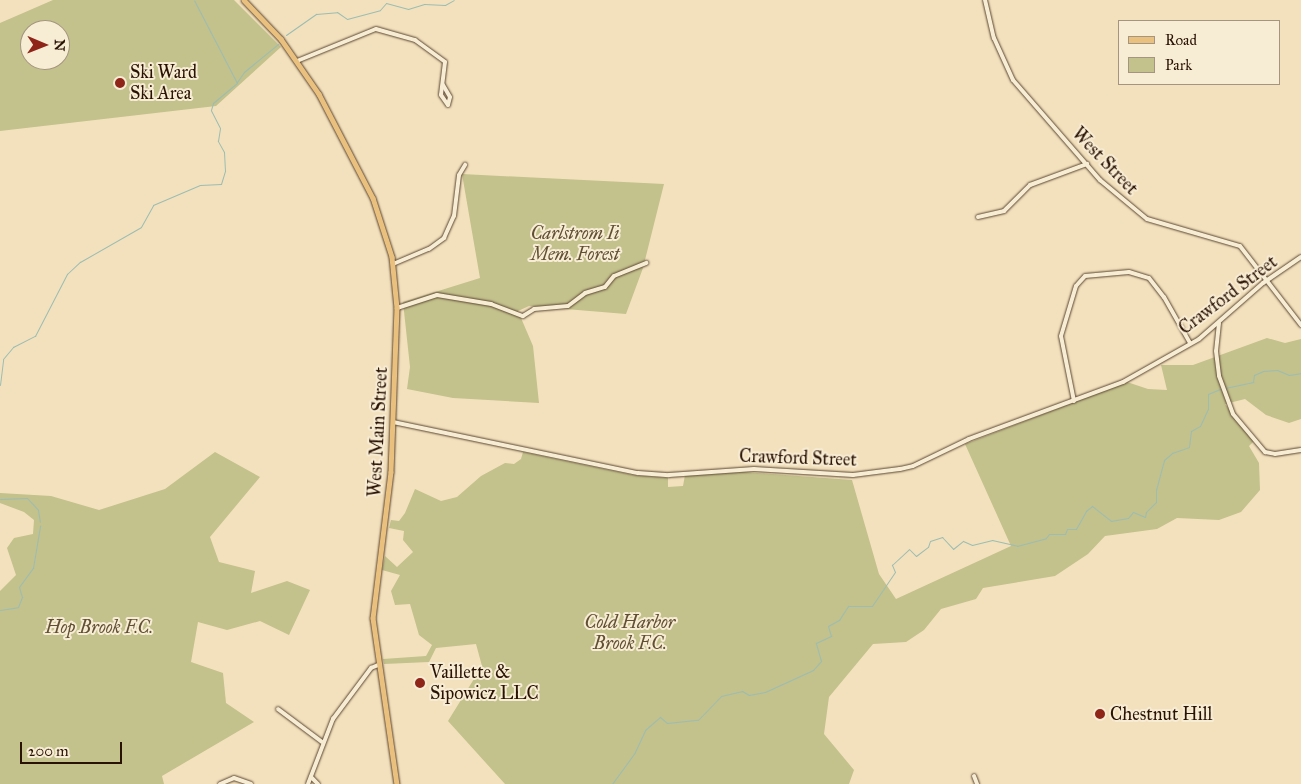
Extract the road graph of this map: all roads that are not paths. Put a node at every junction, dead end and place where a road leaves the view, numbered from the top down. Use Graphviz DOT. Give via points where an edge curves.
graph roads {
  1 [pos="244,0"];
  2 [pos="985,0"];
  3 [pos="298,61"];
  4 [pos="443,85"];
  5 [pos="1087,164"];
  6 [pos="465,165"];
  7 [pos="978,217"];
  8 [pos="1301,257"];
  9 [pos="647,262"];
  10 [pos="393,264"];
  11 [pos="1268,280"];
  12 [pos="397,308"];
  13 [pos="1219,324"];
  14 [pos="1301,325"];
  15 [pos="1190,344"];
  16 [pos="1074,401"];
  17 [pos="393,422"];
  18 [pos="1301,450"];
  19 [pos="378,665"];
  20 [pos="278,709"];
  21 [pos="322,742"];
  22 [pos="974,776"];
  23 [pos="311,777"];
  24 [pos="220,784"];
  25 [pos="251,784"];
  26 [pos="308,784"];
  27 [pos="318,784"];
  28 [pos="397,784"];
  29 [pos="977,784"];
  1 -- 3 [label="main road, West Main Street"];
  2 -- 5 [label="street, West Street" via="994,38 1013,80"];
  3 -- 4 [label="street" via="376,29 415,40 445,62"];
  3 -- 10 [label="main road, West Main Street" via="374,198"];
  5 -- 7 [label="street" via="1030,185 1004,211"];
  5 -- 11 [label="street, West Street" via="1100,180 1139,214 1155,222 1237,244"];
  6 -- 10 [label="street" via="459,175 454,216 444,238 429,249"];
  8 -- 11 [label="street, Crawford Street"];
  9 -- 12 [label="street" via="614,276 605,287 586,293 568,306 534,309 523,316 491,304 437,295"];
  10 -- 12 [label="main road, West Main Street"];
  11 -- 13 [label="street, Crawford Street"];
  11 -- 14 [label="street, West Street"];
  12 -- 17 [label="main road, West Main Street"];
  13 -- 15 [label="street, Crawford Street"];
  13 -- 18 [label="street" via="1216,343 1219,376 1233,414 1266,452 1275,454"];
  15 -- 16 [label="street, Crawford Street" via="1118,385"];
  15 -- 16 [label="street" via="1164,297 1148,278 1129,272 1086,276 1076,286 1061,336"];
  16 -- 17 [label="street, Crawford Street" via="959,443 913,466 853,475 741,469 673,475 638,473"];
  17 -- 19 [label="main road, West Main Street" via="388,498 373,598"];
  19 -- 21 [label="street" via="371,668 339,710"];
  19 -- 28 [label="main road, West Main Street"];
  20 -- 21 [label="street"];
  21 -- 23 [label="street"];
  22 -- 29 [label="street"];
  23 -- 26 [label="street"];
  23 -- 27 [label="street"];
  24 -- 25 [label="street" via="234,778"];
}
